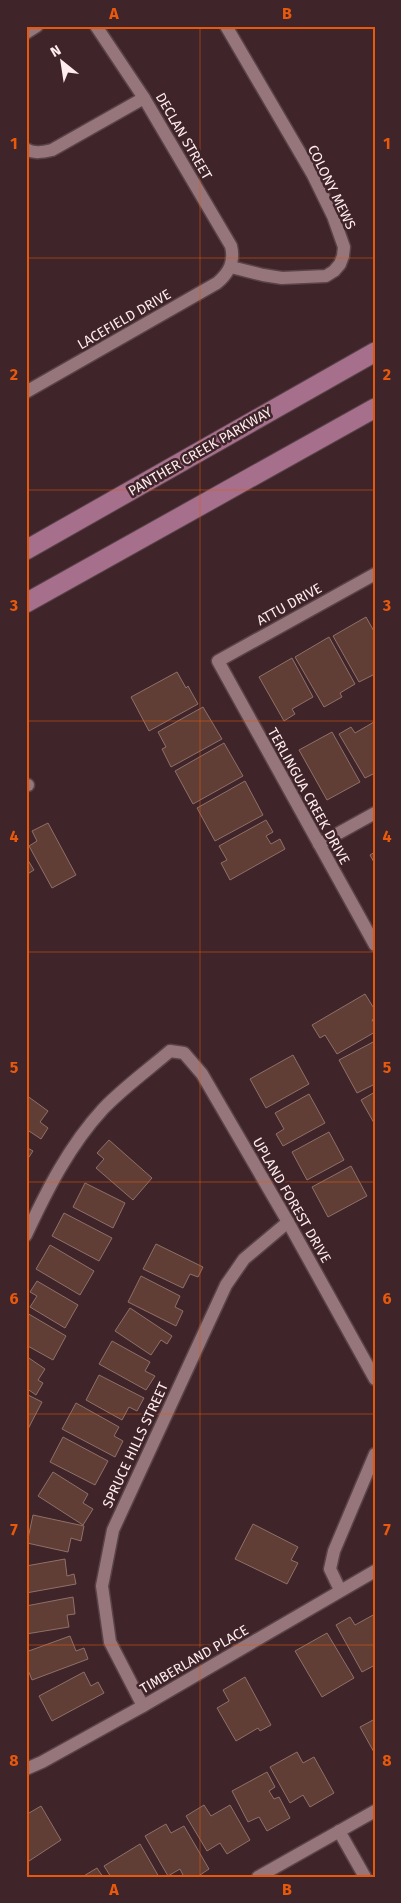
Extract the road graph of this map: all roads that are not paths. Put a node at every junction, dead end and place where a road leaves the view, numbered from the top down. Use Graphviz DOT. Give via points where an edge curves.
graph roads {
  1 [pos="37,26"];
  2 [pos="96,26"];
  3 [pos="226,26"];
  4 [pos="26,33"];
  5 [pos="144,98"];
  6 [pos="26,149"];
  7 [pos="231,266"];
  8 [pos="375,352"];
  9 [pos="26,392"];
  10 [pos="375,408"];
  11 [pos="26,550"];
  12 [pos="375,574"];
  13 [pos="26,603"];
  14 [pos="218,661"];
  15 [pos="375,813"];
  16 [pos="319,844"];
  17 [pos="375,945"];
  18 [pos="288,1222"];
  19 [pos="26,1235"];
  20 [pos="375,1379"];
  21 [pos="375,1454"];
  22 [pos="375,1571"];
  23 [pos="340,1590"];
  24 [pos="143,1706"];
  25 [pos="26,1769"];
  26 [pos="375,1811"];
  27 [pos="339,1831"];
  28 [pos="258,1877"];
  29 [pos="365,1877"];
  1 -- 4 [label="street"];
  2 -- 5 [label="street, DECLAN STREET"];
  3 -- 7 [label="street, COLONY MEWS" via="312,175 333,216 344,247 340,264 326,276 282,278"];
  5 -- 6 [label="street" via="52,150"];
  5 -- 7 [label="street, DECLAN STREET" via="231,246"];
  7 -- 9 [label="street, LACEFIELD DRIVE" via="216,283"];
  8 -- 11 [label="main road, PANTHER CREEK PARKWAY"];
  10 -- 13 [label="main road"];
  12 -- 14 [label="street, ATTU DRIVE"];
  14 -- 16 [label="street, TERLINGUA CREEK DRIVE"];
  15 -- 16 [label="street"];
  16 -- 17 [label="street, TERLINGUA CREEK DRIVE"];
  18 -- 19 [label="street, UPLAND FOREST DRIVE" via="202,1074 184,1053 170,1051 104,1108 71,1148"];
  18 -- 20 [label="street, UPLAND FOREST DRIVE"];
  18 -- 24 [label="street, SPRUCE HILLS STREET" via="244,1259 226,1285 113,1530 102,1586 110,1642"];
  21 -- 23 [label="street" via="334,1551 330,1569"];
  22 -- 23 [label="street, TIMBERLAND PLACE"];
  23 -- 24 [label="street, TIMBERLAND PLACE"];
  24 -- 25 [label="street, TIMBERLAND PLACE"];
  26 -- 27 [label="street"];
  27 -- 28 [label="street"];
  27 -- 29 [label="street"];
}
